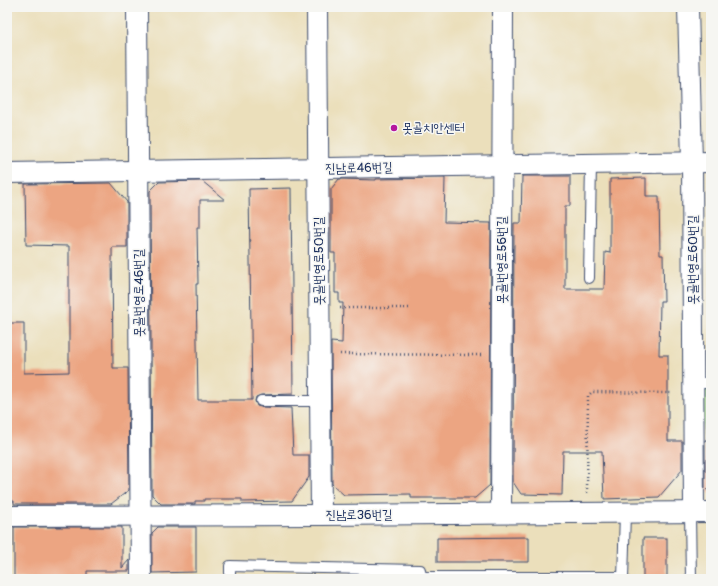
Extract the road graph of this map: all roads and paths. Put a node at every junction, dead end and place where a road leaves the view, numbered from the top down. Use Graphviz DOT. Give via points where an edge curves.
graph roads {
  1 [pos="137,7"];
  2 [pos="317,7"];
  3 [pos="503,7"];
  4 [pos="688,7"];
  5 [pos="702,162"];
  6 [pos="591,164"];
  7 [pos="503,165"];
  8 [pos="318,168"];
  9 [pos="138,171"];
  10 [pos="7,173"];
  11 [pos="589,278"];
  12 [pos="319,308"];
  13 [pos="409,308"];
  14 [pos="320,354"];
  15 [pos="502,355"];
  16 [pos="699,386"];
  17 [pos="261,401"];
  18 [pos="320,402"];
  19 [pos="698,512"];
  20 [pos="586,513"];
  21 [pos="625,513"];
  22 [pos="501,514"];
  23 [pos="140,515"];
  24 [pos="321,515"];
  25 [pos="7,516"];
  26 [pos="623,578"];
  27 [pos="141,579"];
  28 [pos="230,579"];
  29 [pos="691,579"];
  1 -- 9 [label="street, 못골번영로46번길"];
  2 -- 8 [label="street, 못골번영로50번길"];
  3 -- 7 [label="street, 못골번영로56번길"];
  4 -- 5 [label="street, 못골번영로60번길"];
  5 -- 6 [label="street, 진남로46번길"];
  5 -- 16 [label="street, 못골번영로60번길"];
  6 -- 7 [label="street, 진남로46번길"];
  6 -- 11 [label="lane"];
  7 -- 8 [label="street, 진남로46번길"];
  7 -- 15 [label="street, 못골번영로56번길"];
  8 -- 9 [label="street, 진남로46번길"];
  8 -- 12 [label="street, 못골번영로50번길"];
  9 -- 10 [label="street, 진남로46번길"];
  9 -- 23 [label="street, 못골번영로46번길"];
  12 -- 13 [label="path"];
  12 -- 14 [label="street, 못골번영로50번길"];
  14 -- 15 [label="path"];
  14 -- 18 [label="street, 못골번영로50번길"];
  15 -- 22 [label="street, 못골번영로56번길"];
  16 -- 19 [label="street, 못골번영로60번길"];
  16 -- 20 [label="path" via="592,392 588,396"];
  17 -- 18 [label="lane"];
  18 -- 24 [label="street, 못골번영로50번길"];
  19 -- 21 [label="street, 진남로36번길"];
  19 -- 29 [label="lane"];
  20 -- 21 [label="street, 진남로36번길"];
  20 -- 22 [label="street, 진남로36번길"];
  21 -- 26 [label="lane"];
  22 -- 24 [label="street, 진남로36번길"];
  23 -- 24 [label="street, 진남로36번길"];
  23 -- 25 [label="street, 진남로36번길"];
  23 -- 27 [label="street, 못골번영로46번길"];
  26 -- 28 [label="lane" via="421,577 420,570 230,566"];
}
